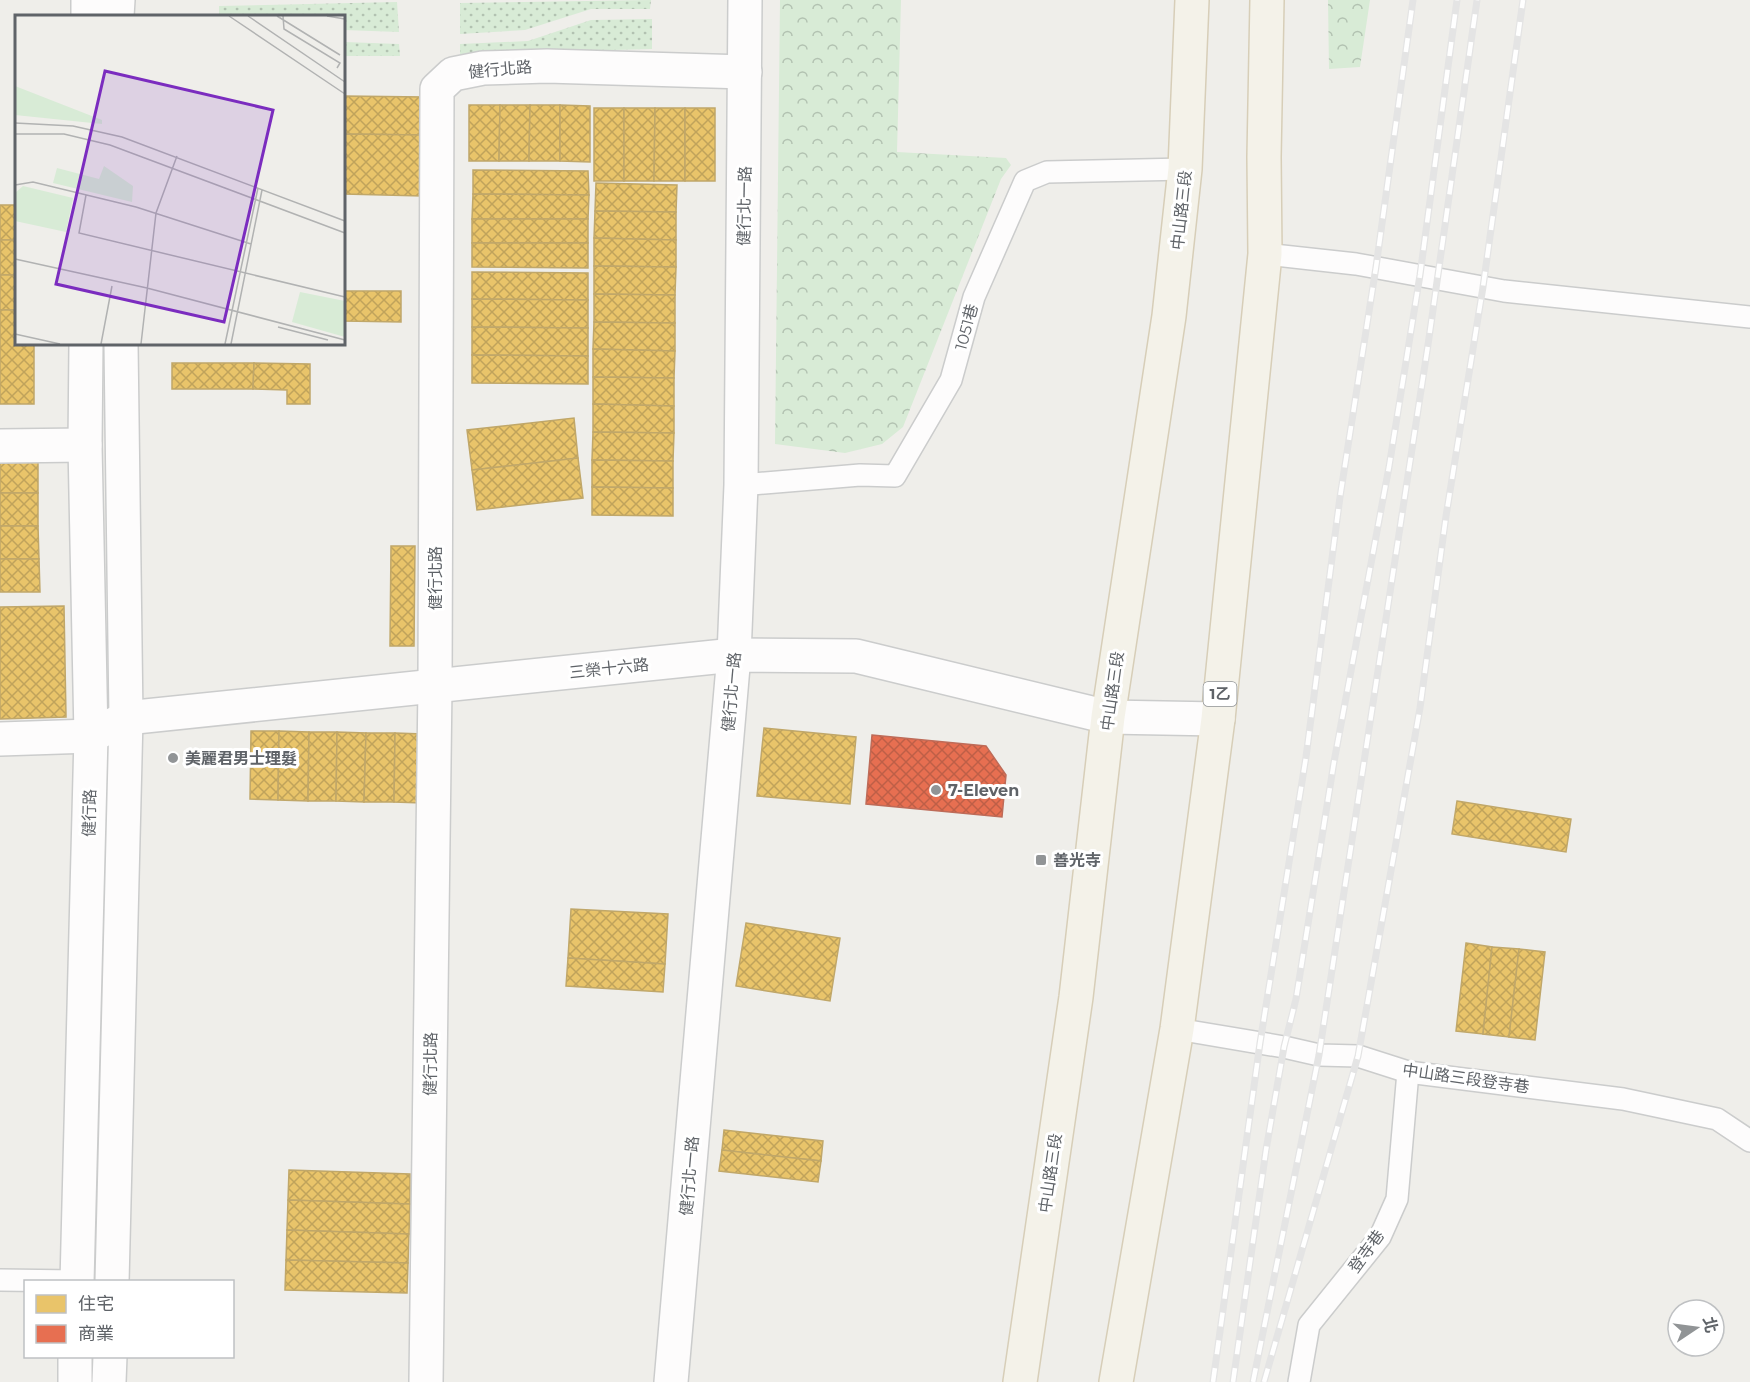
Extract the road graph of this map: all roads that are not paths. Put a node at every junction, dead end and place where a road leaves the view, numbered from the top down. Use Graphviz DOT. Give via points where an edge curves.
graph roads {
  1 [pos="745,0"];
  2 [pos="1192,0"];
  3 [pos="1267,0"];
  4 [pos="745,72"];
  5 [pos="1185,169"];
  6 [pos="1265,254"];
  7 [pos="1750,317"];
  8 [pos="86,345"];
  9 [pos="121,345"];
  10 [pos="85,445"];
  11 [pos="0,446"];
  12 [pos="741,485"];
  13 [pos="734,655"];
  14 [pos="435,685"];
  15 [pos="1107,717"];
  16 [pos="126,718"];
  17 [pos="1218,719"];
  18 [pos="91,736"];
  19 [pos="0,739"];
  20 [pos="1177,1029"];
  21 [pos="1408,1072"];
  22 [pos="1750,1141"];
  23 [pos="0,1280"];
  24 [pos="24,1280"];
  25 [pos="77,1280"];
  26 [pos="112,1280"];
  27 [pos="75,1358"];
  28 [pos="110,1358"];
  29 [pos="75,1382"];
  30 [pos="109,1382"];
  31 [pos="426,1382"];
  32 [pos="671,1382"];
  33 [pos="1020,1382"];
  34 [pos="1116,1382"];
  35 [pos="1299,1382"];
  1 -- 4 [label="street, 健行北一路"];
  2 -- 5 [label="main road, 中山路三段"];
  3 -- 6 [label="main road, 1乙"];
  4 -- 12 [label="street, 健行北一路"];
  4 -- 14 [label="street, 健行北路" via="483,68 453,74 437,89"];
  5 -- 12 [label="lane, 1051巷" via="1047,172 1025,181 974,297 951,380 895,476"];
  5 -- 15 [label="main road, 中山路三段" via="1169,316"];
  6 -- 7 [label="lane" via="1356,264 1504,291"];
  6 -- 17 [label="main road, 1乙"];
  8 -- 10 [label="street, 健行路"];
  9 -- 16 [label="street"];
  10 -- 11 [label="street"];
  10 -- 18 [label="street, 健行路"];
  12 -- 13 [label="street, 健行北一路"];
  13 -- 14 [label="street, 三榮十六路"];
  13 -- 15 [label="street, 三榮十六路" via="856,656"];
  13 -- 32 [label="street, 健行北一路"];
  14 -- 16 [label="street, 三榮十六路"];
  14 -- 31 [label="street, 健行北路"];
  15 -- 17 [label="street, 三榮十六路"];
  15 -- 33 [label="main road, 中山路三段" via="1076,997"];
  16 -- 18 [label="street, 三榮十六路"];
  16 -- 26 [label="street"];
  17 -- 20 [label="main road, 1乙"];
  18 -- 19 [label="street, 三榮十六路"];
  18 -- 25 [label="street, 健行路"];
  20 -- 21 [label="lane, 中山路三段登寺巷" via="1320,1055 1358,1056"];
  20 -- 34 [label="main road, 1乙"];
  21 -- 22 [label="lane, 中山路三段登寺巷" via="1623,1099 1717,1119"];
  21 -- 35 [label="lane, 登寺巷" via="1397,1199 1380,1237 1309,1325"];
  23 -- 24 [label="lane"];
  27 -- 29 [label="street"];
  28 -- 30 [label="street"];
}
